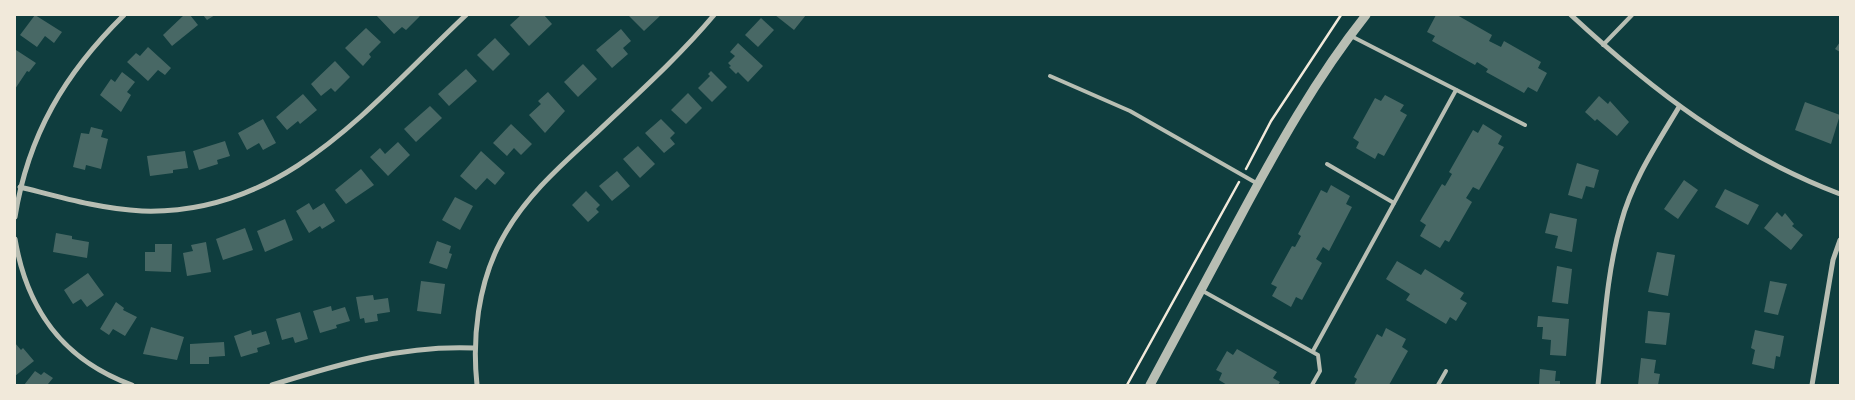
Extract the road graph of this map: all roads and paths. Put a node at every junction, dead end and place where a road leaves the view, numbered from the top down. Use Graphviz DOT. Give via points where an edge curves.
graph roads {
  1 [pos="124,15"];
  2 [pos="466,15"];
  3 [pos="714,15"];
  4 [pos="1341,15"];
  5 [pos="1366,15"];
  6 [pos="1571,15"];
  7 [pos="1632,15"];
  8 [pos="1350,35"];
  9 [pos="1603,45"];
  10 [pos="1050,76"];
  11 [pos="1456,90"];
  12 [pos="1678,107"];
  13 [pos="1525,125"];
  14 [pos="1327,164"];
  15 [pos="1243,175"];
  16 [pos="1258,184"];
  17 [pos="20,188"];
  18 [pos="1840,194"];
  19 [pos="1394,203"];
  20 [pos="15,217"];
  21 [pos="15,239"];
  22 [pos="1840,240"];
  23 [pos="1201,290"];
  24 [pos="474,348"];
  25 [pos="1313,351"];
  26 [pos="1446,371"];
  27 [pos="132,385"];
  28 [pos="272,385"];
  29 [pos="477,385"];
  30 [pos="1127,385"];
  31 [pos="1150,385"];
  32 [pos="1312,385"];
  33 [pos="1438,385"];
  34 [pos="1598,385"];
  35 [pos="1812,385"];
  1 -- 17 [label="street" via="86,56 63,88 36,140"];
  2 -- 17 [label="street" via="319,152 262,187 200,206 143,211 90,205"];
  3 -- 24 [label="street" via="657,75 546,180 507,230 495,254 480,307"];
  4 -- 15 [label="path" via="1271,121"];
  5 -- 8 [label="street"];
  6 -- 9 [label="street"];
  7 -- 9 [label="lane"];
  8 -- 11 [label="lane"];
  8 -- 16 [label="street" via="1303,106"];
  9 -- 12 [label="street"];
  10 -- 15 [label="lane" via="1130,111"];
  11 -- 13 [label="lane"];
  11 -- 19 [label="lane"];
  12 -- 18 [label="street" via="1746,150"];
  12 -- 34 [label="street" via="1644,165 1621,221 1614,252"];
  14 -- 19 [label="lane"];
  15 -- 16 [label="lane"];
  15 -- 30 [label="path"];
  16 -- 23 [label="street"];
  17 -- 20 [label="street"];
  19 -- 25 [label="lane"];
  21 -- 27 [label="street" via="25,282 43,318 68,347 103,372"];
  22 -- 35 [label="street" via="1833,260"];
  23 -- 25 [label="lane"];
  23 -- 31 [label="street"];
  24 -- 28 [label="street" via="417,348 324,369"];
  24 -- 29 [label="street"];
  25 -- 32 [label="lane" via="1319,359 1320,370"];
  26 -- 33 [label="lane"];
}
